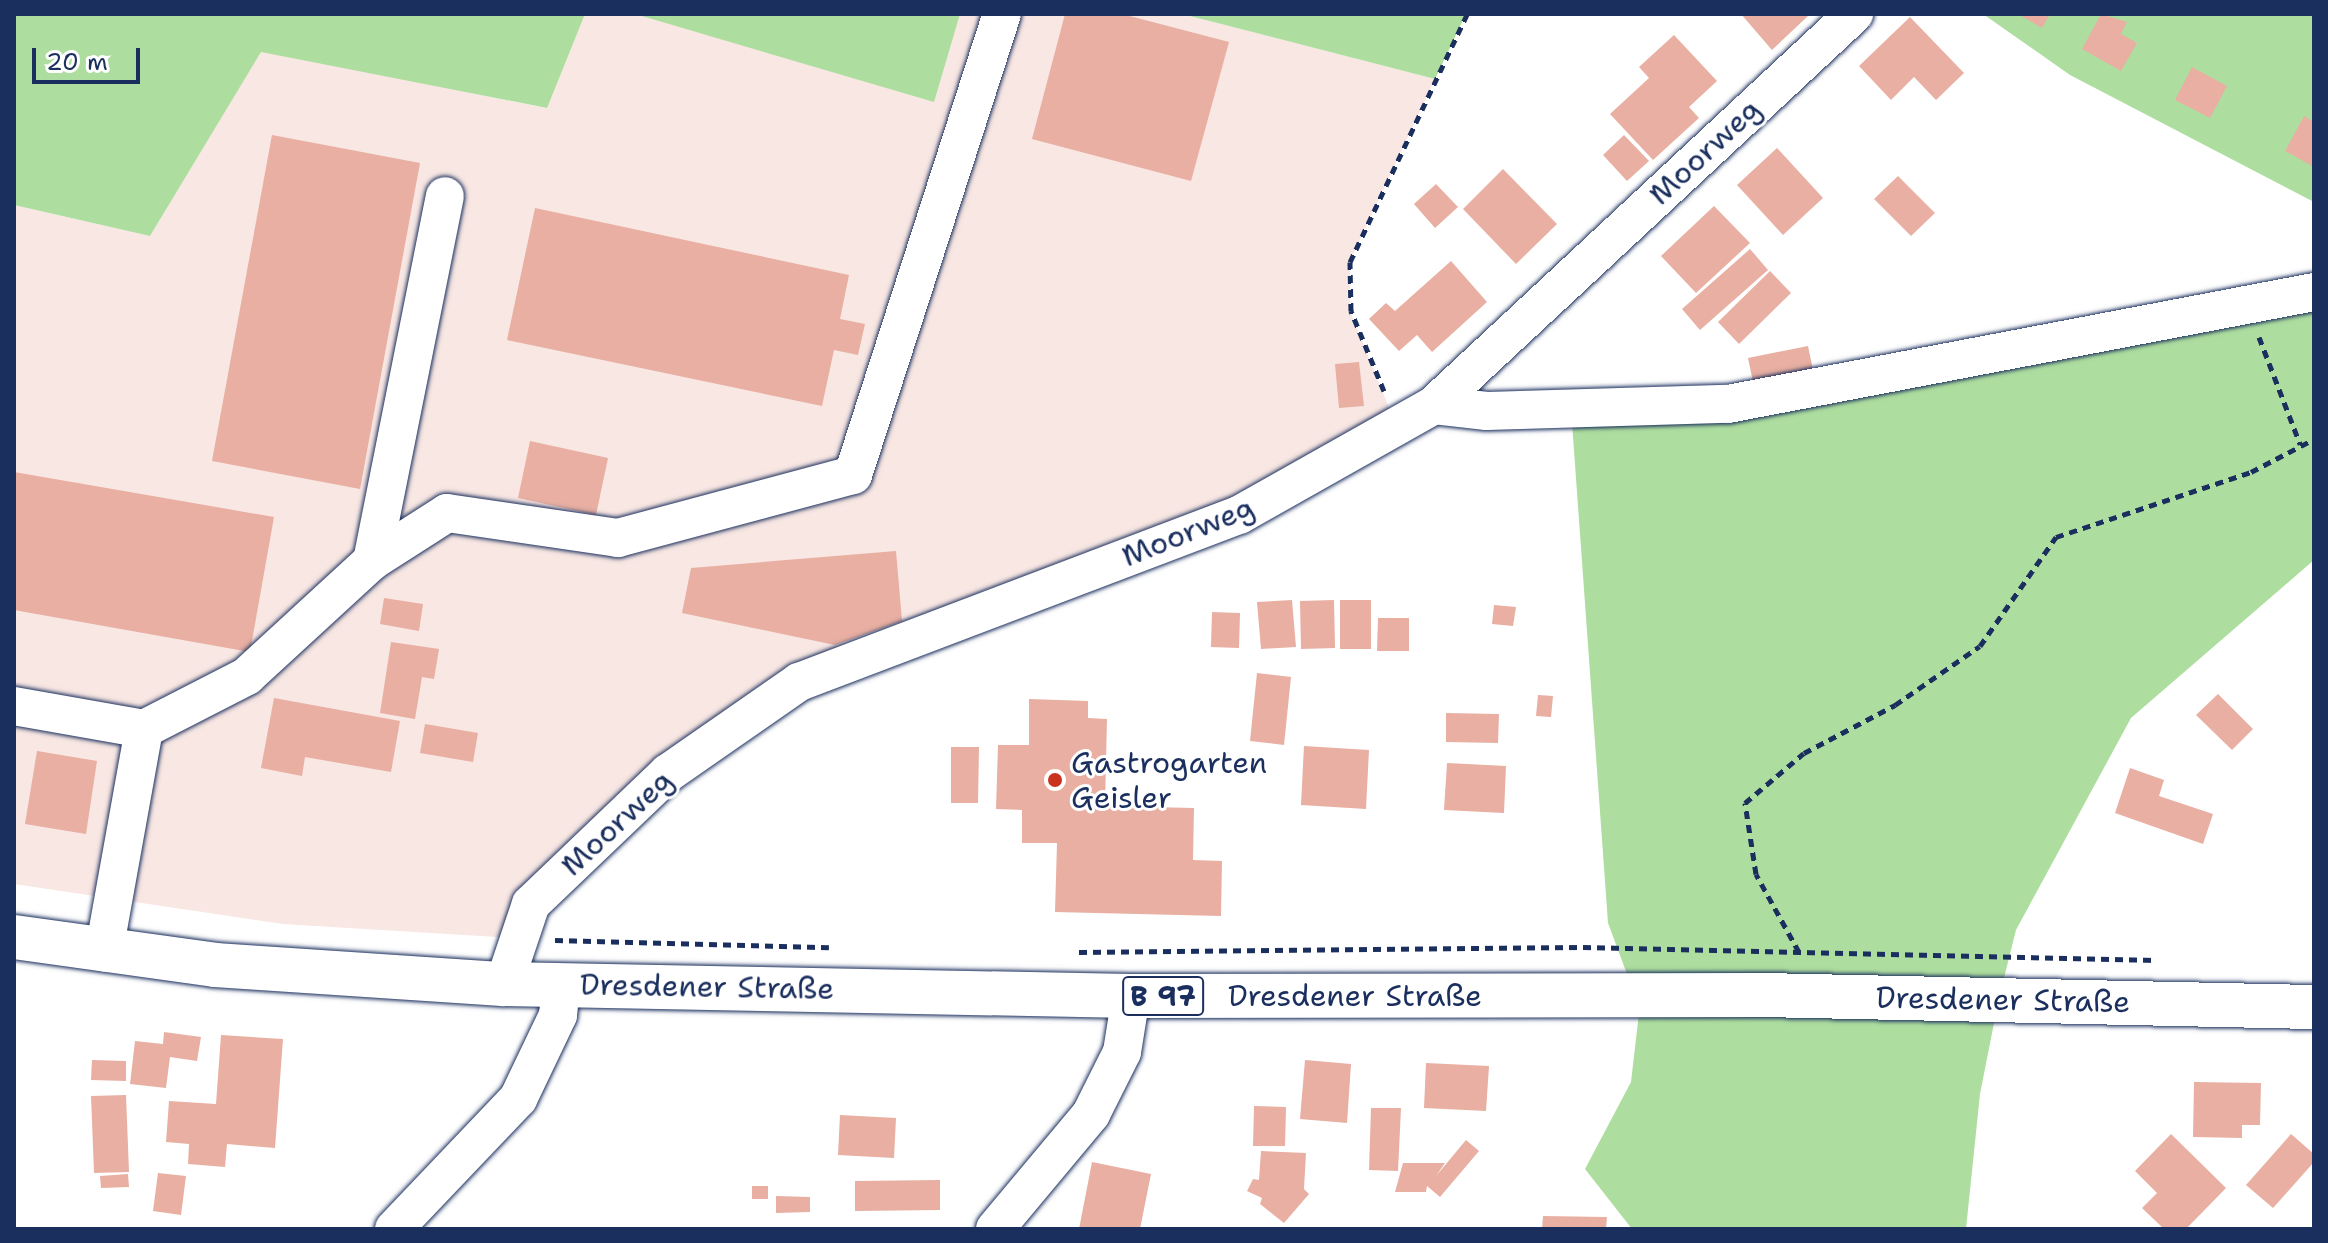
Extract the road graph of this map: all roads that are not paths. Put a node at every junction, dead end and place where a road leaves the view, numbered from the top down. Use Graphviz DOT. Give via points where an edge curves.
graph roads {
  1 [pos="1002,14"];
  2 [pos="1854,14"];
  3 [pos="445,196"];
  4 [pos="2314,292"];
  5 [pos="1434,405"];
  6 [pos="372,561"];
  7 [pos="14,706"];
  8 [pos="144,729"];
  9 [pos="14,937"];
  10 [pos="104,952"];
  11 [pos="504,984"];
  12 [pos="561,984"];
  13 [pos="1131,996"];
  14 [pos="2314,1007"];
  15 [pos="543,1048"];
  16 [pos="368,1229"];
  17 [pos="394,1229"];
  18 [pos="995,1229"];
  1 -- 6 [label="street" via="853,475 618,538 447,513"];
  2 -- 5 [label="street, Moorweg"];
  3 -- 6 [label="street"];
  4 -- 5 [label="street" via="1728,404 1487,411"];
  5 -- 11 [label="street, Moorweg" via="1239,515 799,682 668,773 531,904 514,941"];
  6 -- 8 [label="street" via="247,676"];
  7 -- 8 [label="street"];
  8 -- 10 [label="street"];
  9 -- 10 [label="main road, Dresdener Straße / B 97"];
  10 -- 11 [label="main road, Dresdener Straße / B 97" via="333,976"];
  11 -- 12 [label="main road, Dresdener Straße / B 97"];
  12 -- 13 [label="main road, Dresdener Straße / B 97"];
  12 -- 15 [label="street" via="558,1015"];
  13 -- 14 [label="main road, Dresdener Straße / B 97" via="1763,995"];
  13 -- 18 [label="street" via="1122,1052 1091,1114"];
  15 -- 16 [label="street"];
  15 -- 17 [label="street" via="518,1099"];
}
